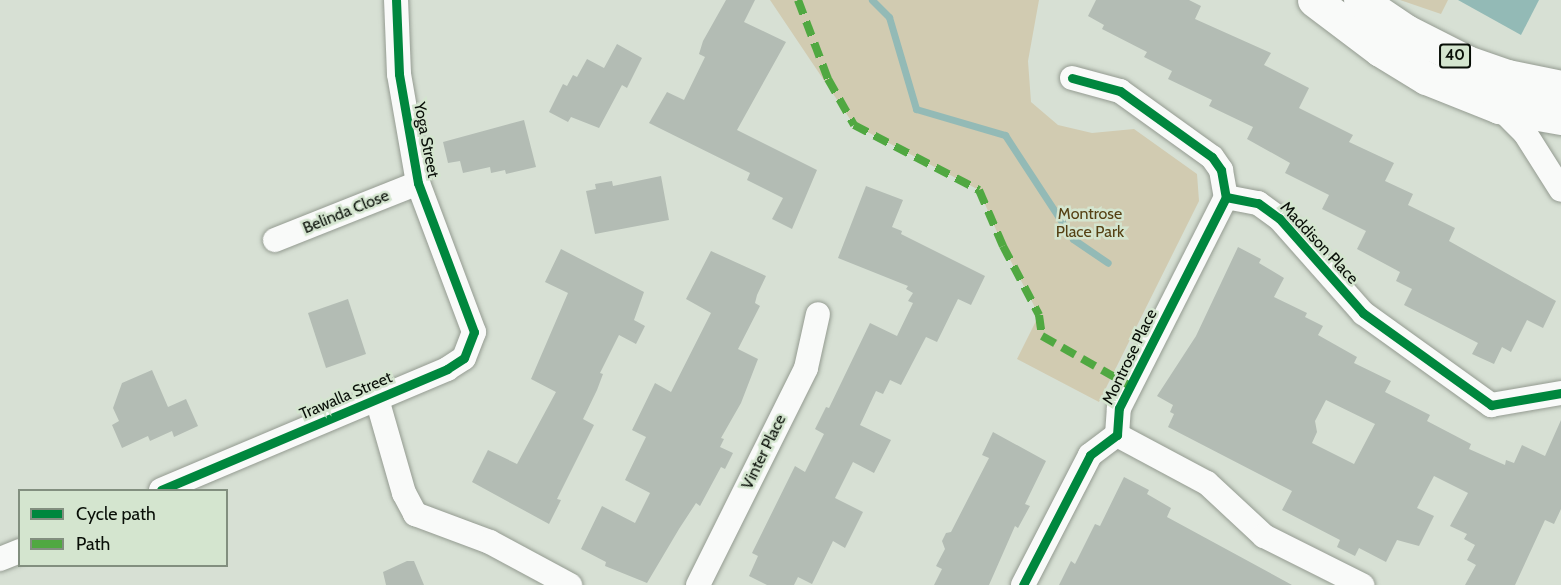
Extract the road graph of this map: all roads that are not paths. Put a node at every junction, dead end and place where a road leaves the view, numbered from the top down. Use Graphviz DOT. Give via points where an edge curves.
graph roads {
  1 [pos="396,0"];
  2 [pos="1314,0"];
  3 [pos="1360,0"];
  4 [pos="1072,78"];
  5 [pos="1561,87"];
  6 [pos="1499,106"];
  7 [pos="1561,118"];
  8 [pos="417,183"];
  9 [pos="1561,190"];
  10 [pos="1226,197"];
  11 [pos="275,240"];
  12 [pos="456,279"];
  13 [pos="818,314"];
  14 [pos="1561,393"];
  15 [pos="377,399"];
  16 [pos="1117,435"];
  17 [pos="163,489"];
  18 [pos="18,552"];
  19 [pos="0,559"];
  20 [pos="570,585"];
  21 [pos="698,585"];
  22 [pos="1023,585"];
  23 [pos="1362,585"];
  1 -- 8 [label="street, Yoga Street" via="399,74"];
  2 -- 6 [label="main road, 40" via="1380,50 1426,78"];
  3 -- 5 [label="main road, 40" via="1406,31 1467,62 1513,78"];
  4 -- 10 [label="street" via="1120,92 1212,157 1221,170"];
  6 -- 7 [label="main road, 40"];
  6 -- 9 [label="street" via="1525,133"];
  8 -- 11 [label="street, Belinda Close"];
  8 -- 12 [label="street, Yoga Street"];
  10 -- 14 [label="street, Maddison Place" via="1258,203 1279,218 1363,313 1491,405"];
  10 -- 16 [label="street, Montrose Place" via="1119,408"];
  12 -- 15 [label="street, Trawalla Street" via="474,332 464,358"];
  13 -- 21 [label="street, Vinter Place" via="806,368"];
  15 -- 17 [label="street, Trawalla Street"];
  15 -- 20 [label="street" via="404,493 415,514 490,542"];
  16 -- 22 [label="street" via="1090,455"];
  16 -- 23 [label="street" via="1207,483 1264,536"];
  18 -- 19 [label="street"];
}
